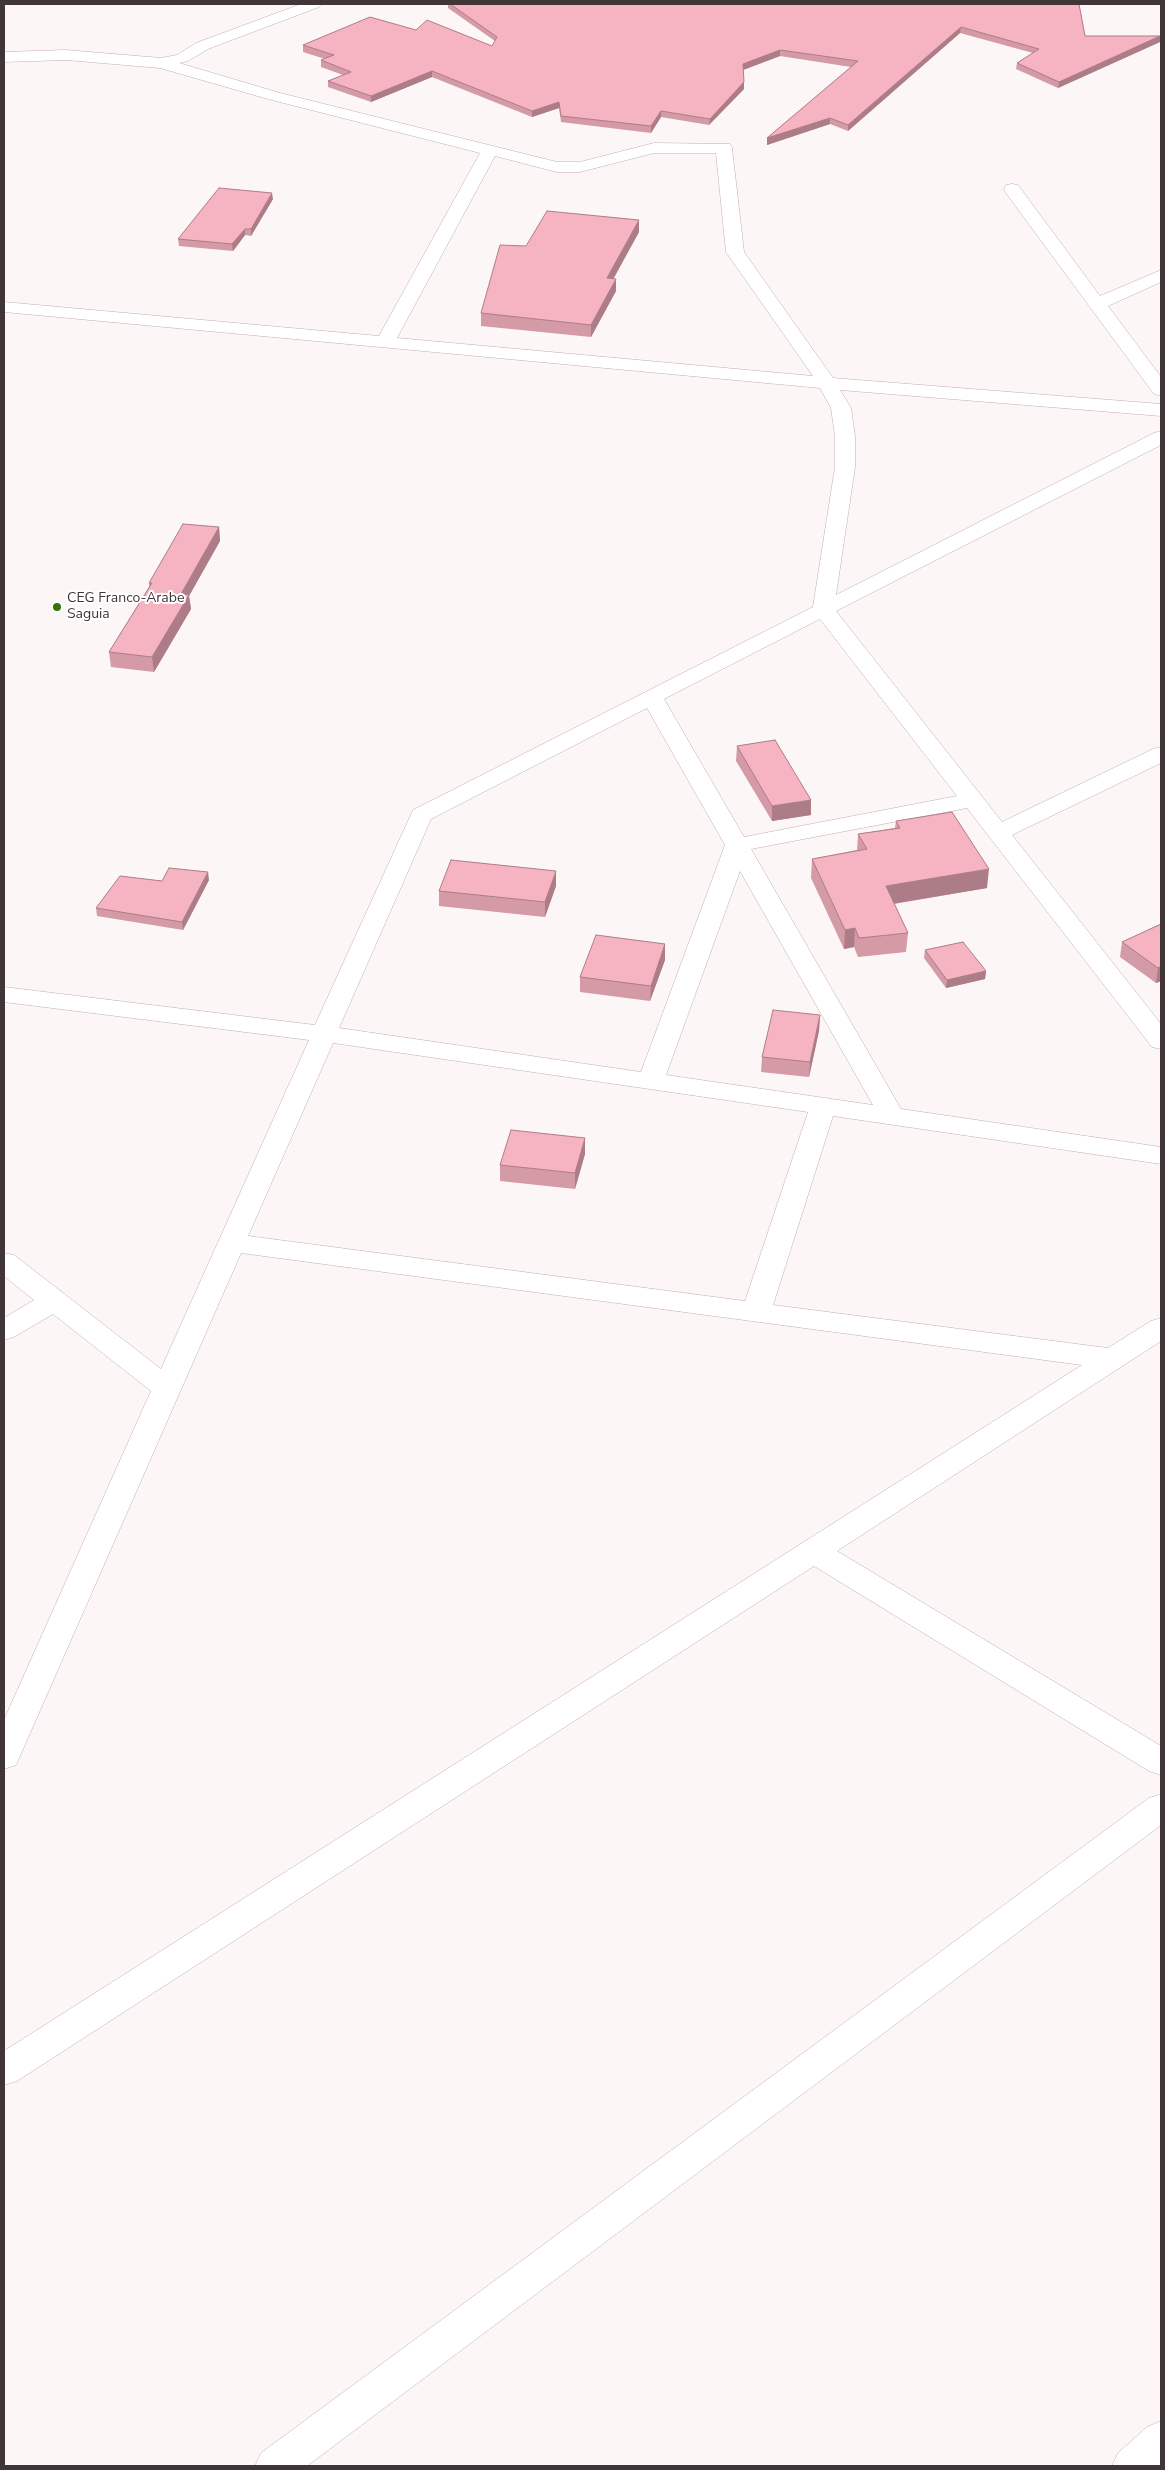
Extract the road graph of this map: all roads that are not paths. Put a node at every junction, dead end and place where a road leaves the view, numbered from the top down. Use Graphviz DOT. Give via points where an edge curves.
graph roads {
  1 [pos="314,4"];
  2 [pos="4,57"];
  3 [pos="161,63"];
  4 [pos="490,150"];
  5 [pos="1012,189"];
  6 [pos="1161,274"];
  7 [pos="1097,304"];
  8 [pos="4,307"];
  9 [pos="385,342"];
  10 [pos="827,383"];
  11 [pos="1161,390"];
  12 [pos="1161,410"];
  13 [pos="1161,437"];
  14 [pos="823,609"];
  15 [pos="652,697"];
  16 [pos="1161,754"];
  17 [pos="973,800"];
  18 [pos="999,833"];
  19 [pos="737,845"];
  20 [pos="4,994"];
  21 [pos="324,1034"];
  22 [pos="1160,1035"];
  23 [pos="651,1082"];
  24 [pos="823,1106"];
  25 [pos="892,1116"];
  26 [pos="1161,1155"];
  27 [pos="232,1243"];
  28 [pos="4,1262"];
  29 [pos="54,1301"];
  30 [pos="756,1312"];
  31 [pos="1161,1328"];
  32 [pos="4,1330"];
  33 [pos="1113,1358"];
  34 [pos="167,1388"];
  35 [pos="813,1551"];
  36 [pos="7,1737"];
  37 [pos="1161,1762"];
  38 [pos="1161,1807"];
  39 [pos="4,2070"];
  40 [pos="1161,2440"];
  41 [pos="275,2466"];
  42 [pos="1132,2466"];
  1 -- 3 [label="street" via="202,46 182,58"];
  2 -- 3 [label="street" via="81,56"];
  3 -- 4 [label="street" via="274,96"];
  4 -- 9 [label="street"];
  4 -- 10 [label="street" via="571,169 654,148 724,148 735,252"];
  5 -- 7 [label="street"];
  6 -- 7 [label="street"];
  7 -- 11 [label="street"];
  8 -- 9 [label="street"];
  9 -- 10 [label="street"];
  10 -- 12 [label="street"];
  10 -- 14 [label="street" via="841,408 845,467"];
  13 -- 14 [label="street"];
  14 -- 15 [label="street"];
  14 -- 17 [label="street"];
  15 -- 19 [label="street"];
  15 -- 21 [label="street" via="421,815"];
  16 -- 18 [label="street"];
  17 -- 18 [label="street"];
  17 -- 19 [label="street"];
  18 -- 22 [label="street"];
  19 -- 23 [label="street"];
  19 -- 25 [label="street"];
  20 -- 21 [label="street"];
  21 -- 23 [label="street"];
  21 -- 27 [label="street"];
  23 -- 24 [label="street"];
  24 -- 25 [label="street"];
  24 -- 30 [label="street"];
  25 -- 26 [label="street"];
  27 -- 30 [label="street"];
  27 -- 34 [label="street"];
  28 -- 29 [label="street"];
  29 -- 32 [label="street"];
  29 -- 34 [label="street"];
  30 -- 33 [label="street"];
  31 -- 33 [label="street"];
  33 -- 35 [label="street"];
  34 -- 36 [label="street"];
  35 -- 37 [label="street"];
  35 -- 39 [label="street"];
  38 -- 41 [label="street"];
  40 -- 42 [label="street"];
}
